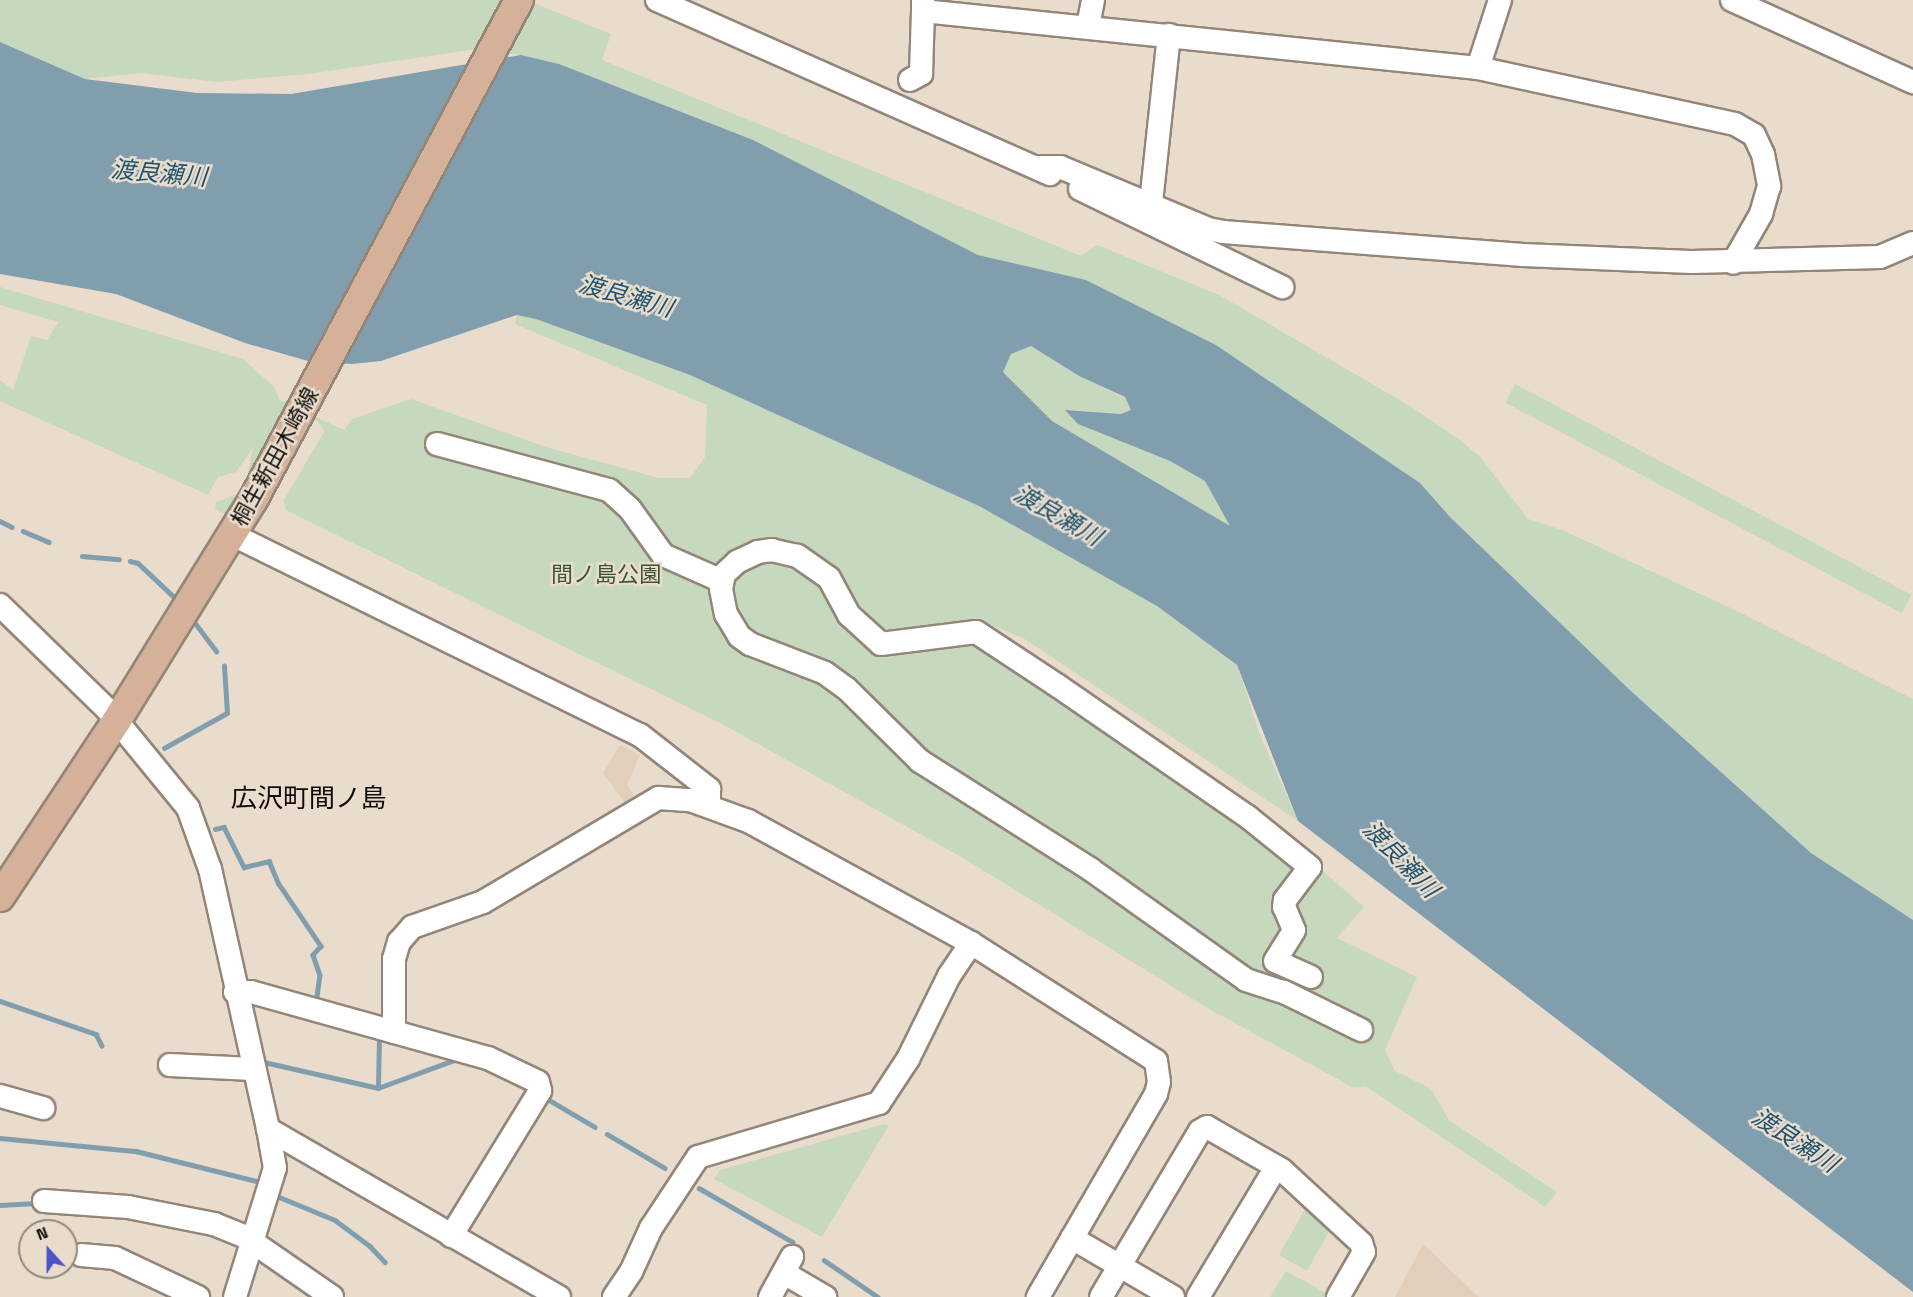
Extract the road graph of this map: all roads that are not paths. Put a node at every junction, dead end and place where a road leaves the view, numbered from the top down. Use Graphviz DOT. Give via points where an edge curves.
graph roads {
  1 [pos="519,0"];
  2 [pos="657,0"];
  3 [pos="1093,0"];
  4 [pos="1500,0"];
  5 [pos="1732,0"];
  6 [pos="923,5"];
  7 [pos="1088,26"];
  8 [pos="1169,35"];
  9 [pos="1478,68"];
  10 [pos="910,80"];
  11 [pos="1913,82"];
  12 [pos="1037,167"];
  13 [pos="1151,203"];
  14 [pos="1913,243"];
  15 [pos="1733,262"];
  16 [pos="1282,287"];
  17 [pos="437,444"];
  18 [pos="232,535"];
  19 [pos="722,581"];
  20 [pos="0,605"];
  21 [pos="117,720"];
  22 [pos="709,806"];
  23 [pos="2,890"];
  24 [pos="971,943"];
  25 [pos="1275,961"];
  26 [pos="1311,977"];
  27 [pos="1258,983"];
  28 [pos="235,992"];
  29 [pos="1361,1030"];
  30 [pos="394,1032"];
  31 [pos="170,1065"];
  32 [pos="252,1069"];
  33 [pos="0,1095"];
  34 [pos="44,1108"];
  35 [pos="268,1129"];
  36 [pos="1276,1167"];
  37 [pos="44,1201"];
  38 [pos="451,1236"];
  39 [pos="1072,1238"];
  40 [pos="252,1242"];
  41 [pos="81,1255"];
  42 [pos="1119,1265"];
  43 [pos="198,1297"];
  44 [pos="235,1297"];
  45 [pos="332,1297"];
  46 [pos="559,1297"];
  47 [pos="614,1297"];
  48 [pos="770,1297"];
  49 [pos="825,1297"];
  50 [pos="1038,1297"];
  51 [pos="1101,1297"];
  52 [pos="1173,1297"];
  53 [pos="1198,1297"];
  54 [pos="1338,1297"];
  1 -- 18 [label="main road, 桐生新田木崎線"];
  2 -- 12 [label="street"];
  3 -- 7 [label="street"];
  4 -- 9 [label="street"];
  5 -- 11 [label="street"];
  6 -- 7 [label="street"];
  6 -- 10 [label="street" via="921,75"];
  7 -- 8 [label="street"];
  8 -- 9 [label="street"];
  8 -- 13 [label="street"];
  9 -- 15 [label="street" via="1735,124 1754,135 1763,154 1769,186 1761,214"];
  12 -- 13 [label="street" via="1060,167"];
  12 -- 16 [label="street"];
  13 -- 15 [label="street" via="1223,232 1523,255"];
  14 -- 15 [label="street" via="1880,257"];
  17 -- 19 [label="street" via="609,490 630,509 663,555"];
  18 -- 21 [label="main road, 桐生新田木崎線"];
  18 -- 22 [label="street" via="640,735 709,789"];
  19 -- 25 [label="street" via="730,568 747,556 784,551 820,569 849,615 881,644 976,632 1068,692 1248,817 1310,867 1285,900 1294,930"];
  19 -- 27 [label="street" via="726,614 739,636 750,644 825,673 847,689 920,761 1090,869 1246,980"];
  20 -- 21 [label="street"];
  21 -- 23 [label="main road, 桐生新田木崎線"];
  21 -- 28 [label="street" via="171,783 196,825 210,869"];
  22 -- 24 [label="street" via="748,821 833,865"];
  22 -- 30 [label="street" via="671,797 658,798 483,902 412,927 399,942 394,959"];
  24 -- 39 [label="street" via="1156,1061 1160,1082 1156,1094"];
  24 -- 47 [label="street" via="949,976 908,1059 879,1103 698,1157 651,1228 631,1272"];
  25 -- 26 [label="street"];
  25 -- 27 [label="street"];
  27 -- 29 [label="street"];
  28 -- 30 [label="street" via="251,992"];
  28 -- 32 [label="street"];
  30 -- 38 [label="street" via="488,1058 540,1084 540,1091"];
  31 -- 32 [label="street"];
  32 -- 35 [label="street"];
  33 -- 34 [label="street"];
  35 -- 38 [label="street"];
  35 -- 40 [label="street" via="275,1168"];
  36 -- 42 [label="street" via="1211,1129 1203,1129"];
  36 -- 53 [label="street"];
  36 -- 54 [label="street" via="1363,1247"];
  37 -- 40 [label="street" via="163,1213 214,1224"];
  38 -- 46 [label="street"];
  39 -- 42 [label="street"];
  39 -- 50 [label="street"];
  40 -- 44 [label="street"];
  40 -- 45 [label="street"];
  41 -- 43 [label="street" via="115,1258"];
  42 -- 51 [label="street"];
  42 -- 52 [label="street"];
  48 -- 49 [label="street" via="788,1265"];
}
